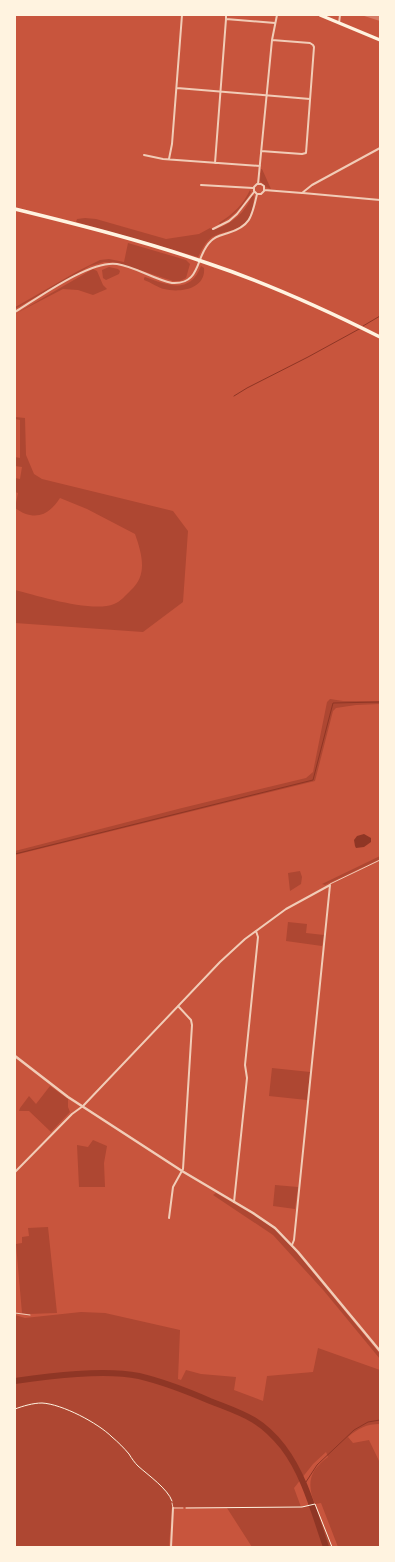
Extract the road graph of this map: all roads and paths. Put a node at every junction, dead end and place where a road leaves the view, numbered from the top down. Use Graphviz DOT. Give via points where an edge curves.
graph roads {
  1 [pos="182,15"];
  2 [pos="226,15"];
  3 [pos="277,15"];
  4 [pos="320,15"];
  5 [pos="340,15"];
  6 [pos="226,19"];
  7 [pos="275,23"];
  8 [pos="339,23"];
  9 [pos="272,40"];
  10 [pos="380,40"];
  11 [pos="177,88"];
  12 [pos="220,92"];
  13 [pos="267,96"];
  14 [pos="310,99"];
  15 [pos="380,148"];
  16 [pos="261,151"];
  17 [pos="144,155"];
  18 [pos="169,159"];
  19 [pos="215,163"];
  20 [pos="260,166"];
  21 [pos="258,184"];
  22 [pos="201,185"];
  23 [pos="254,188"];
  24 [pos="264,190"];
  25 [pos="254,192"];
  26 [pos="302,193"];
  27 [pos="257,194"];
  28 [pos="380,200"];
  29 [pos="15,209"];
  30 [pos="213,229"];
  31 [pos="15,312"];
  32 [pos="380,337"];
  33 [pos="380,860"];
  34 [pos="330,885"];
  35 [pos="256,931"];
  36 [pos="178,1006"];
  37 [pos="15,1056"];
  38 [pos="83,1106"];
  39 [pos="182,1171"];
  40 [pos="15,1172"];
  41 [pos="234,1202"];
  42 [pos="169,1218"];
  43 [pos="292,1245"];
  44 [pos="15,1313"];
  45 [pos="30,1315"];
  46 [pos="380,1351"];
  47 [pos="15,1409"];
  48 [pos="172,1503"];
  49 [pos="173,1508"];
  50 [pos="182,1508"];
  51 [pos="171,1547"];
  52 [pos="332,1547"];
  1 -- 11 [label="street"];
  2 -- 6 [label="street"];
  3 -- 7 [label="street"];
  4 -- 8 [label="main road"];
  5 -- 8 [label="street"];
  6 -- 7 [label="street"];
  6 -- 12 [label="street"];
  7 -- 9 [label="street"];
  8 -- 10 [label="main road"];
  9 -- 13 [label="street"];
  9 -- 14 [label="street" via="313,45 315,49"];
  11 -- 12 [label="street"];
  11 -- 18 [label="street"];
  12 -- 13 [label="street"];
  12 -- 19 [label="street"];
  13 -- 14 [label="street"];
  13 -- 16 [label="street"];
  14 -- 16 [label="street" via="306,153"];
  15 -- 26 [label="street"];
  16 -- 20 [label="street"];
  17 -- 18 [label="street"];
  18 -- 19 [label="street"];
  19 -- 20 [label="street"];
  20 -- 21 [label="street"];
  21 -- 23 [label="street"];
  21 -- 24 [label="street" via="262,185"];
  22 -- 23 [label="street"];
  23 -- 25 [label="street"];
  24 -- 26 [label="street"];
  24 -- 27 [label="street"];
  25 -- 27 [label="street"];
  25 -- 30 [label="street" via="237,214"];
  26 -- 28 [label="street"];
  27 -- 31 [label="street" via="249,220 239,229 214,238 206,246 196,270 187,280 168,282 120,265 102,264"];
  29 -- 32 [label="main road" via="115,234 208,263 298,298"];
  33 -- 34 [label="lane"];
  34 -- 35 [label="street" via="286,909"];
  34 -- 43 [label="street"];
  35 -- 36 [label="street" via="225,958"];
  35 -- 41 [label="street" via="258,937 244,1065 247,1078"];
  36 -- 38 [label="street"];
  36 -- 39 [label="street" via="191,1020 192,1025"];
  37 -- 38 [label="street"];
  38 -- 39 [label="street"];
  38 -- 40 [label="street"];
  39 -- 41 [label="street"];
  39 -- 42 [label="street" via="173,1187"];
  41 -- 43 [label="street" via="281,1232"];
  43 -- 46 [label="street"];
  44 -- 45 [label="lane"];
  47 -- 48 [label="path" via="31,1404 52,1405 101,1427 171,1497"];
  48 -- 49 [label="lane"];
  49 -- 50 [label="lane"];
  49 -- 51 [label="street"];
  50 -- 52 [label="path" via="315,1504"];
}
